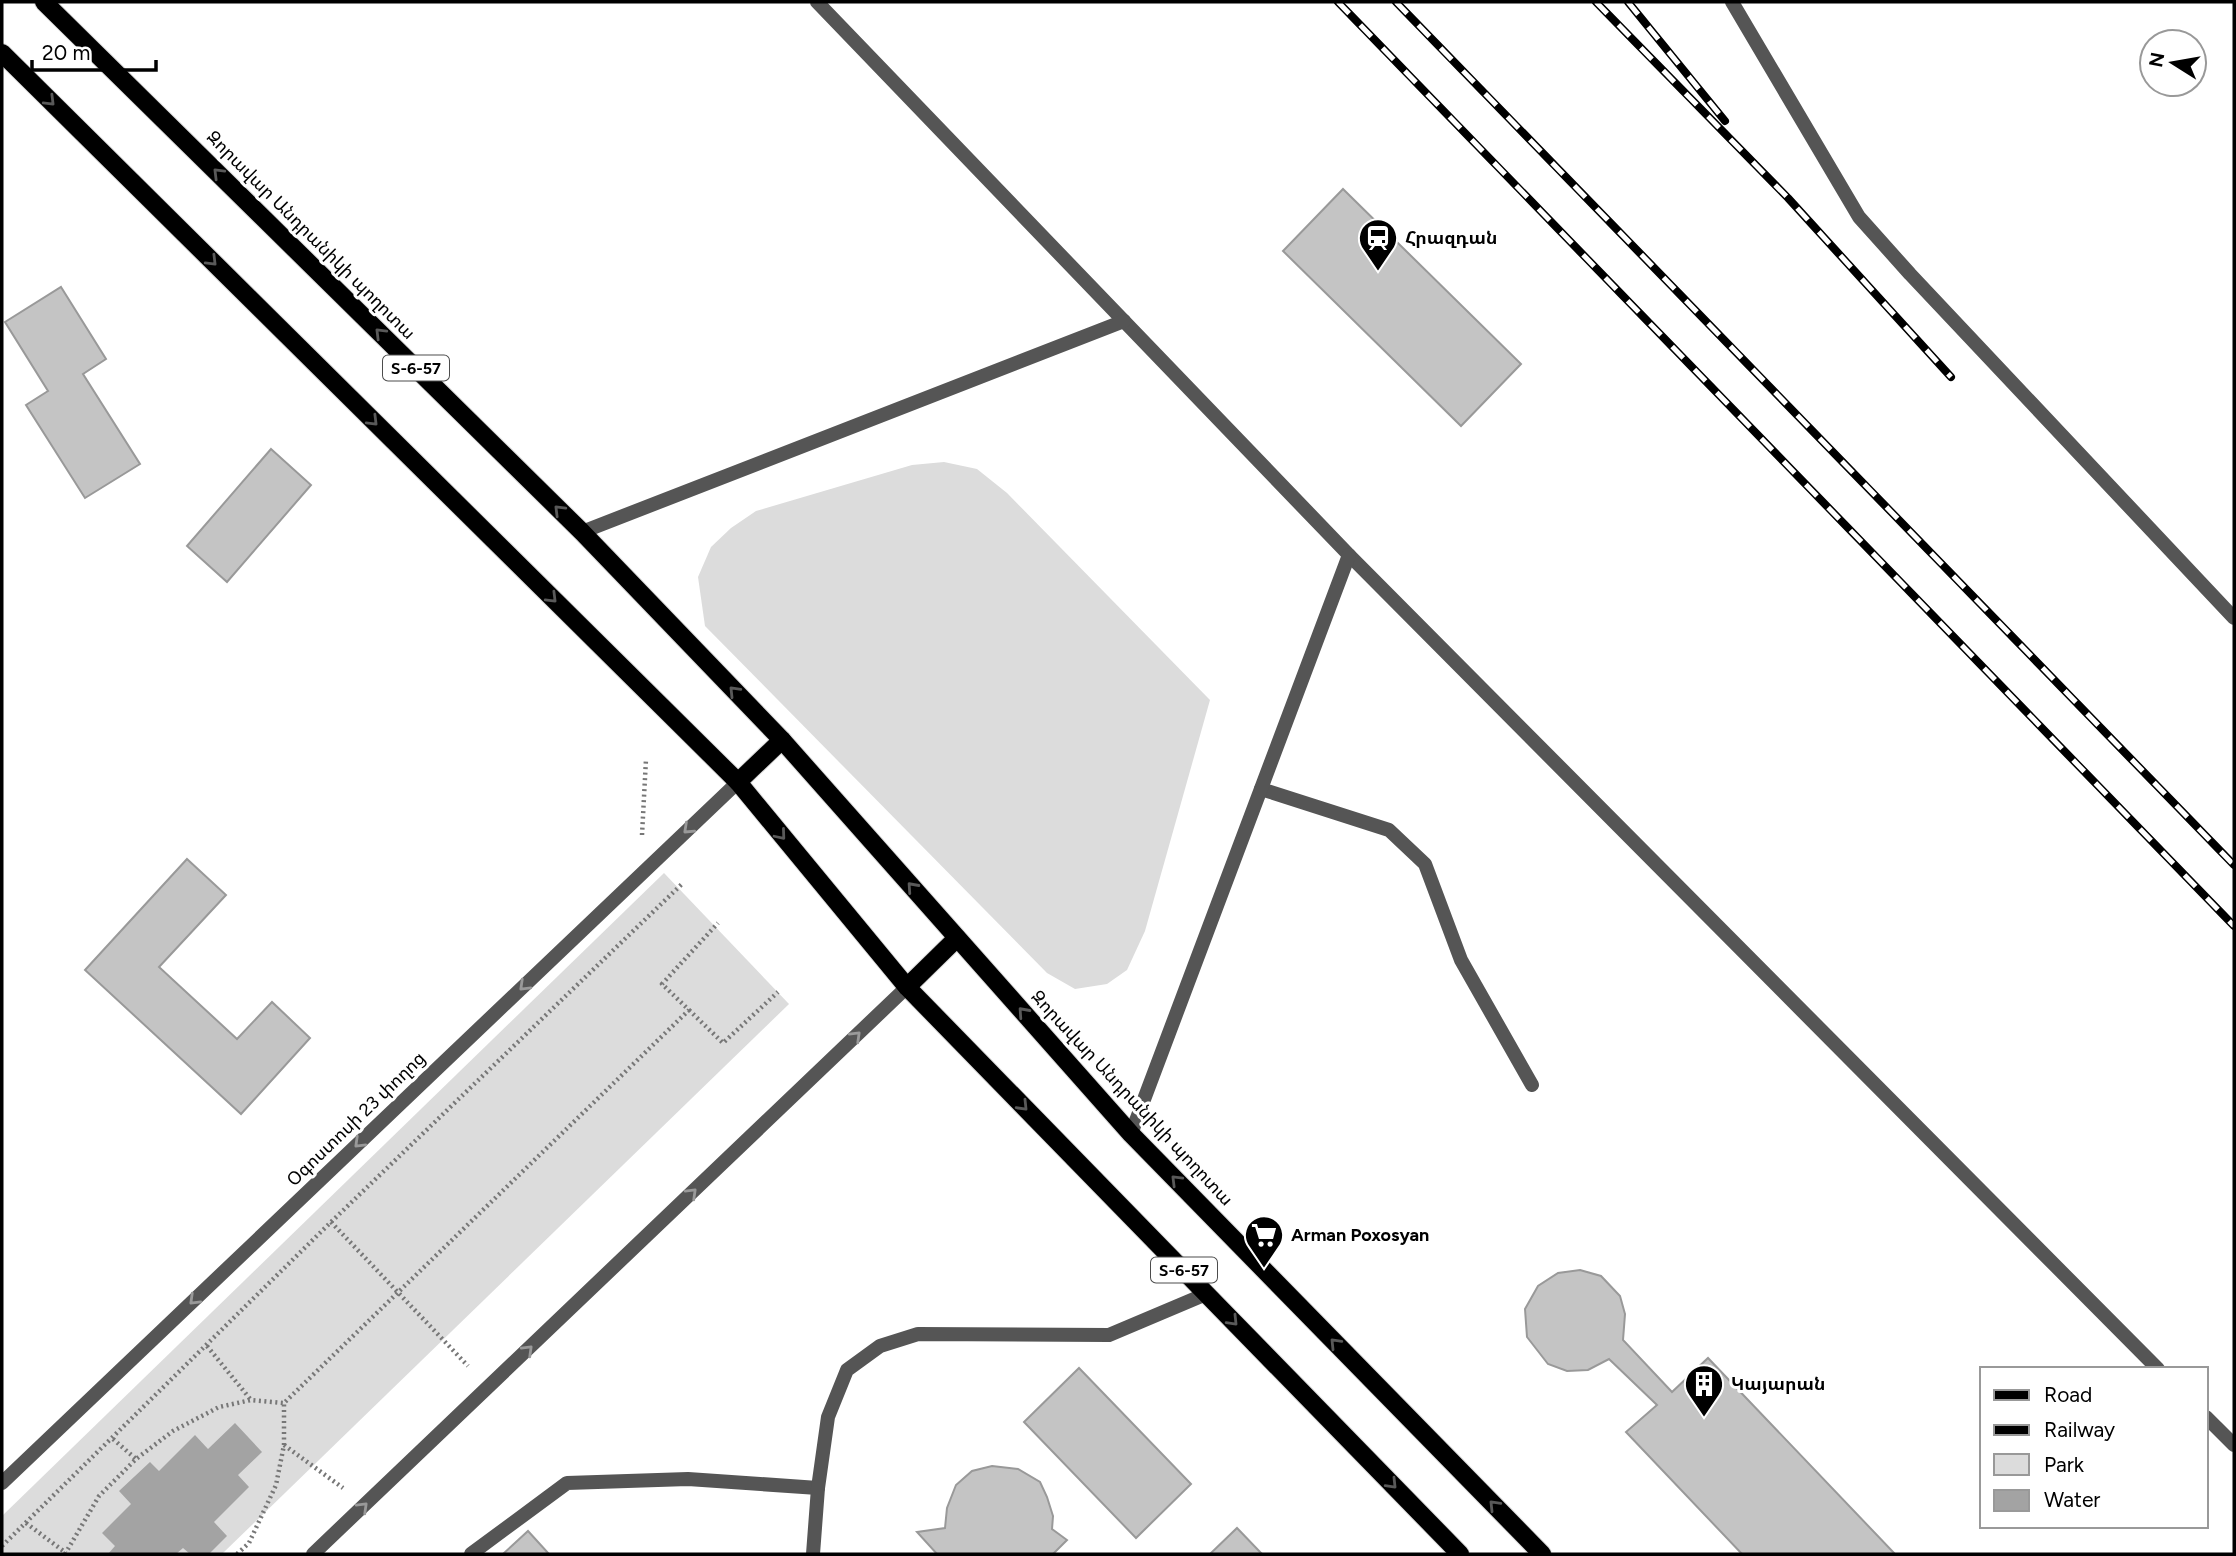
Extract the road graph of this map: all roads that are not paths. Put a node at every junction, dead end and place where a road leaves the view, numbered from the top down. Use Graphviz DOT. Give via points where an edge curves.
graph roads {
  1 [pos="44,2"];
  2 [pos="817,2"];
  3 [pos="1732,2"];
  4 [pos="2,53"];
  5 [pos="1124,321"];
  6 [pos="582,532"];
  7 [pos="1349,555"];
  8 [pos="2234,618"];
  9 [pos="782,740"];
  10 [pos="738,782"];
  11 [pos="1261,789"];
  12 [pos="957,938"];
  13 [pos="907,987"];
  14 [pos="1532,1085"];
  15 [pos="1131,1134"];
  16 [pos="1206,1294"];
  17 [pos="2156,1367"];
  18 [pos="2208,1419"];
  19 [pos="2234,1445"];
  20 [pos="2,1483"];
  21 [pos="818,1488"];
  22 [pos="313,1554"];
  23 [pos="471,1554"];
  24 [pos="813,1554"];
  25 [pos="1460,1554"];
  26 [pos="1542,1554"];
  6 -- 1 [label="main road, Զորավար Անդրանիկի պողոտա / Տ-6-57, one-way"];
  2 -- 5 [label="street"];
  3 -- 8 [label="street" via="1859,217"];
  4 -- 10 [label="main road, Տ-6-57, one-way"];
  5 -- 6 [label="street"];
  5 -- 7 [label="street"];
  9 -- 6 [label="main road, Զորավար Անդրանիկի պողոտա / Տ-6-57, one-way"];
  7 -- 11 [label="street"];
  7 -- 17 [label="street"];
  9 -- 10 [label="main road"];
  12 -- 9 [label="main road, Զորավար Անդրանիկի պողոտա / Տ-6-57, one-way"];
  10 -- 13 [label="main road, Տ-6-57, one-way"];
  10 -- 20 [label="street, Օգոստոսի 23 փողոց, one-way"];
  11 -- 14 [label="street" via="1389,830 1425,864 1461,960"];
  11 -- 15 [label="street"];
  12 -- 13 [label="main road"];
  15 -- 12 [label="main road, Զորավար Անդրանիկի պողոտա / Տ-6-57, one-way"];
  13 -- 16 [label="main road, Տ-6-57, one-way"];
  22 -- 13 [label="street, one-way"];
  26 -- 15 [label="main road, Զորավար Անդրանիկի պողոտա / Տ-6-57, one-way"];
  16 -- 21 [label="street" via="1109,1335 918,1334 880,1346 847,1370 828,1417"];
  16 -- 25 [label="main road, Տ-6-57, one-way"];
  18 -- 19 [label="street"];
  21 -- 23 [label="street" via="688,1479 567,1483"];
  21 -- 24 [label="street"];
}
